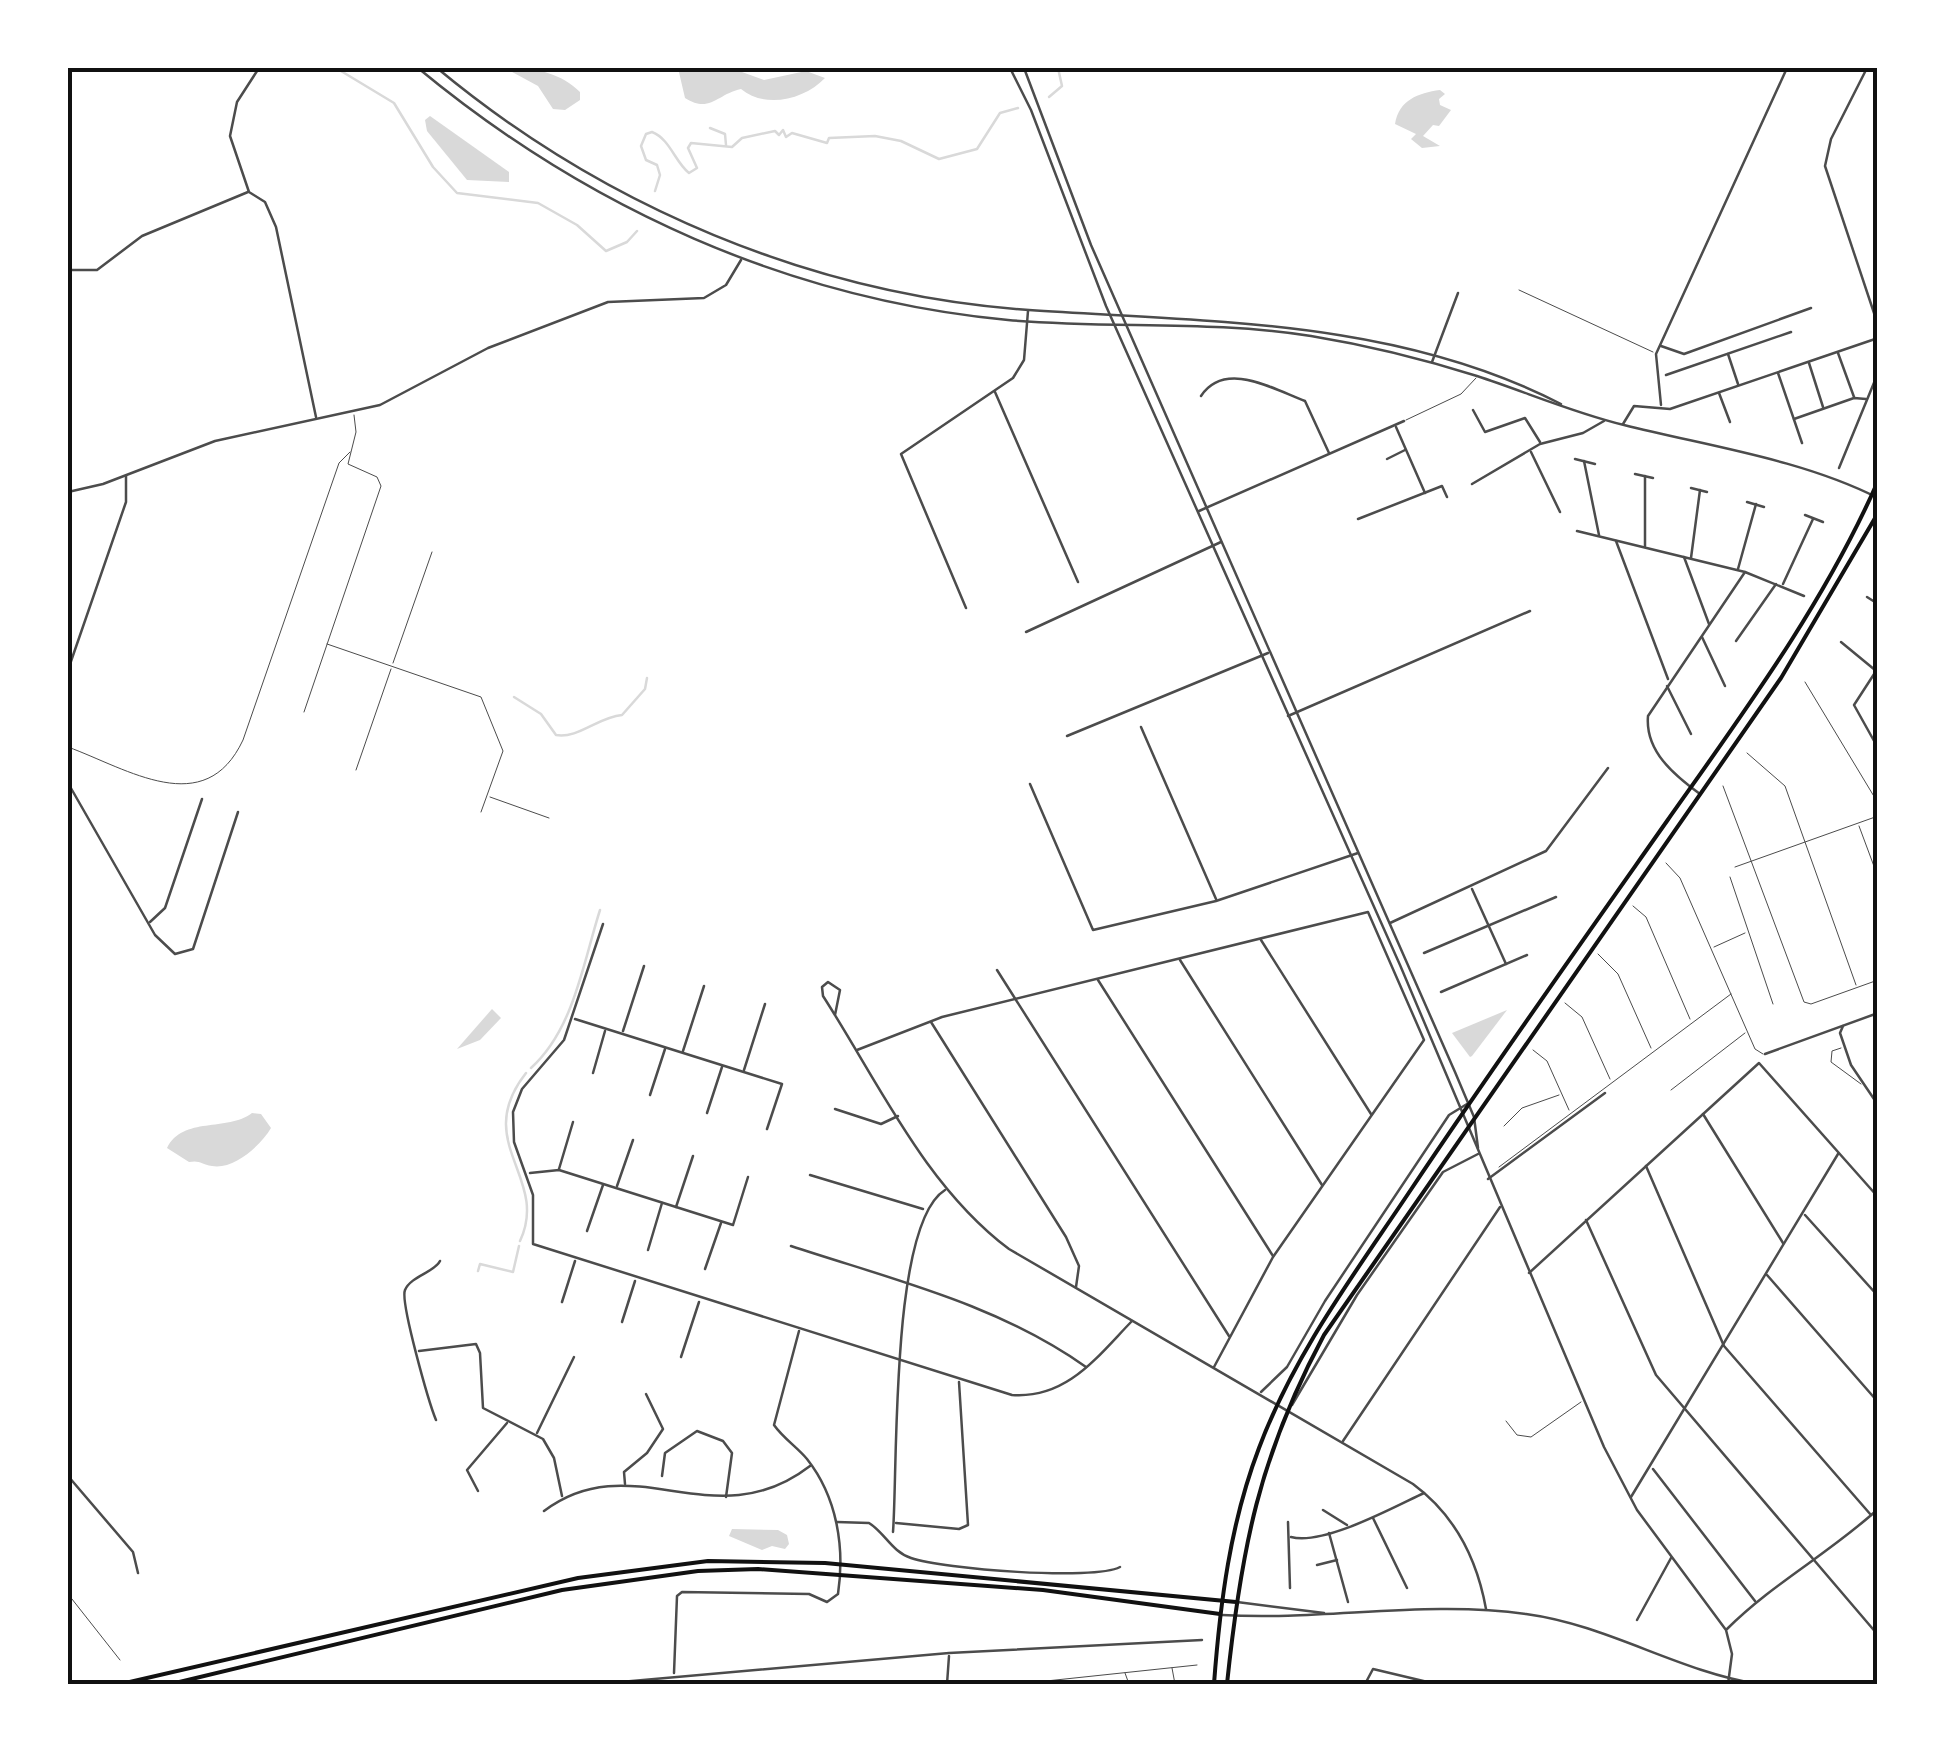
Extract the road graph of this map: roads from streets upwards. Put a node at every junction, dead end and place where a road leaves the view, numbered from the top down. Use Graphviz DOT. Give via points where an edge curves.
graph roads {
  1 [pos="260,68"];
  2 [pos="418,68"];
  3 [pos="436,68"];
  4 [pos="1010,68"];
  5 [pos="1024,68"];
  6 [pos="1787,68"];
  7 [pos="1867,68"];
  8 [pos="249,192"];
  9 [pos="741,259"];
  10 [pos="68,270"];
  11 [pos="1458,293"];
  12 [pos="1811,308"];
  13 [pos="1028,310"];
  14 [pos="1109,313"];
  15 [pos="1121,313"];
  16 [pos="1027,321"];
  17 [pos="1114,325"];
  18 [pos="1878,325"];
  19 [pos="1126,326"];
  20 [pos="1792,332"];
  21 [pos="1878,338"];
  22 [pos="1660,345"];
  23 [pos="1837,352"];
  24 [pos="1728,354"];
  25 [pos="1433,360"];
  26 [pos="1808,361"];
  27 [pos="1778,372"];
  28 [pos="1878,373"];
  29 [pos="1666,375"];
  30 [pos="1739,385"];
  31 [pos="994,391"];
  32 [pos="1719,392"];
  33 [pos="1201,396"];
  34 [pos="1854,398"];
  35 [pos="1867,399"];
  36 [pos="1660,405"];
  37 [pos="1824,408"];
  38 [pos="1571,409"];
  39 [pos="1473,410"];
  40 [pos="316,419"];
  41 [pos="1794,419"];
  42 [pos="1604,420"];
  43 [pos="1404,422"];
  44 [pos="1730,422"];
  45 [pos="1396,425"];
  46 [pos="1622,425"];
  47 [pos="1802,442"];
  48 [pos="1540,444"];
  49 [pos="1406,450"];
  50 [pos="1530,451"];
  51 [pos="1330,454"];
  52 [pos="1386,458"];
  53 [pos="1575,459"];
  54 [pos="1584,461"];
  55 [pos="1595,464"];
  56 [pos="1839,468"];
  57 [pos="1634,474"];
  58 [pos="126,475"];
  59 [pos="1645,476"];
  60 [pos="1652,478"];
  61 [pos="1878,481"];
  62 [pos="1472,484"];
  63 [pos="1691,488"];
  64 [pos="1700,490"];
  65 [pos="68,492"];
  66 [pos="1707,492"];
  67 [pos="1425,493"];
  68 [pos="1874,496"];
  69 [pos="1446,497"];
  70 [pos="1747,502"];
  71 [pos="1756,504"];
  72 [pos="1208,507"];
  73 [pos="1764,507"];
  74 [pos="1199,512"];
  75 [pos="1560,512"];
  76 [pos="1878,513"];
  77 [pos="1805,516"];
  78 [pos="1813,518"];
  79 [pos="1358,519"];
  80 [pos="1823,522"];
  81 [pos="1577,531"];
  82 [pos="1599,536"];
  83 [pos="1616,540"];
  84 [pos="1222,541"];
  85 [pos="1213,545"];
  86 [pos="1645,548"];
  87 [pos="1683,556"];
  88 [pos="1691,558"];
  89 [pos="1737,570"];
  90 [pos="1745,572"];
  91 [pos="1078,582"];
  92 [pos="1777,583"];
  93 [pos="1783,586"];
  94 [pos="1804,596"];
  95 [pos="1867,597"];
  96 [pos="1878,604"];
  97 [pos="966,608"];
  98 [pos="1530,611"];
  99 [pos="1709,624"];
  100 [pos="1026,632"];
  101 [pos="1701,635"];
  102 [pos="1736,642"];
  103 [pos="1840,642"];
  104 [pos="1270,651"];
  105 [pos="1261,656"];
  106 [pos="1877,669"];
  107 [pos="68,670"];
  108 [pos="1668,683"];
  109 [pos="1726,686"];
  110 [pos="1297,712"];
  111 [pos="1288,716"];
  112 [pos="1141,728"];
  113 [pos="1691,734"];
  114 [pos="1067,736"];
  115 [pos="1878,748"];
  116 [pos="1608,768"];
  117 [pos="68,783"];
  118 [pos="1030,784"];
  119 [pos="1690,787"];
  120 [pos="1700,794"];
  121 [pos="202,799"];
  122 [pos="238,812"];
  123 [pos="1358,852"];
  124 [pos="1349,857"];
  125 [pos="1472,888"];
  126 [pos="1556,897"];
  127 [pos="1216,900"];
  128 [pos="148,923"];
  129 [pos="603,924"];
  130 [pos="1389,924"];
  131 [pos="1489,927"];
  132 [pos="1260,938"];
  133 [pos="1424,953"];
  134 [pos="1528,955"];
  135 [pos="1179,958"];
  136 [pos="1506,964"];
  137 [pos="644,966"];
  138 [pos="998,970"];
  139 [pos="1097,979"];
  140 [pos="704,986"];
  141 [pos="1441,992"];
  142 [pos="1015,999"];
  143 [pos="764,1004"];
  144 [pos="1878,1013"];
  145 [pos="835,1015"];
  146 [pos="574,1018"];
  147 [pos="930,1021"];
  148 [pos="1844,1025"];
  149 [pos="606,1029"];
  150 [pos="622,1034"];
  151 [pos="665,1047"];
  152 [pos="857,1050"];
  153 [pos="683,1053"];
  154 [pos="1766,1054"];
  155 [pos="723,1065"];
  156 [pos="743,1072"];
  157 [pos="593,1073"];
  158 [pos="1605,1093"];
  159 [pos="650,1095"];
  160 [pos="1468,1104"];
  161 [pos="1878,1105"];
  162 [pos="836,1110"];
  163 [pos="1461,1110"];
  164 [pos="707,1113"];
  165 [pos="1702,1113"];
  166 [pos="1371,1114"];
  167 [pos="898,1116"];
  168 [pos="1474,1117"];
  169 [pos="572,1122"];
  170 [pos="1467,1126"];
  171 [pos="767,1129"];
  172 [pos="633,1140"];
  173 [pos="1839,1153"];
  174 [pos="1478,1154"];
  175 [pos="693,1156"];
  176 [pos="1646,1165"];
  177 [pos="559,1170"];
  178 [pos="528,1174"];
  179 [pos="810,1175"];
  180 [pos="748,1177"];
  181 [pos="1488,1179"];
  182 [pos="603,1184"];
  183 [pos="1322,1185"];
  184 [pos="617,1188"];
  185 [pos="946,1189"];
  186 [pos="1878,1197"];
  187 [pos="662,1203"];
  188 [pos="676,1207"];
  189 [pos="1500,1207"];
  190 [pos="926,1210"];
  191 [pos="1803,1214"];
  192 [pos="1586,1220"];
  193 [pos="722,1221"];
  194 [pos="587,1231"];
  195 [pos="1783,1245"];
  196 [pos="792,1246"];
  197 [pos="648,1250"];
  198 [pos="576,1258"];
  199 [pos="1273,1258"];
  200 [pos="440,1261"];
  201 [pos="705,1269"];
  202 [pos="1528,1273"];
  203 [pos="1767,1275"];
  204 [pos="636,1278"];
  205 [pos="908,1283"];
  206 [pos="1076,1288"];
  207 [pos="1878,1296"];
  208 [pos="700,1298"];
  209 [pos="562,1302"];
  210 [pos="1132,1320"];
  211 [pos="622,1322"];
  212 [pos="799,1330"];
  213 [pos="1229,1336"];
  214 [pos="1724,1346"];
  215 [pos="418,1350"];
  216 [pos="574,1357"];
  217 [pos="680,1357"];
  218 [pos="899,1362"];
  219 [pos="1214,1367"];
  220 [pos="1087,1368"];
  221 [pos="959,1380"];
  222 [pos="1259,1393"];
  223 [pos="646,1394"];
  224 [pos="1878,1402"];
  225 [pos="1278,1404"];
  226 [pos="1287,1409"];
  227 [pos="1685,1414"];
  228 [pos="436,1420"];
  229 [pos="508,1422"];
  230 [pos="536,1434"];
  231 [pos="1343,1441"];
  232 [pos="812,1465"];
  233 [pos="1652,1468"];
  234 [pos="68,1476"];
  235 [pos="662,1476"];
  236 [pos="625,1486"];
  237 [pos="478,1492"];
  238 [pos="1425,1492"];
  239 [pos="562,1497"];
  240 [pos="1630,1498"];
  241 [pos="726,1499"];
  242 [pos="1878,1509"];
  243 [pos="1322,1510"];
  244 [pos="544,1512"];
  245 [pos="1871,1515"];
  246 [pos="1372,1517"];
  247 [pos="836,1522"];
  248 [pos="1288,1522"];
  249 [pos="894,1523"];
  250 [pos="1348,1526"];
  251 [pos="893,1532"];
  252 [pos="1329,1532"];
  253 [pos="1291,1537"];
  254 [pos="1671,1558"];
  255 [pos="1338,1560"];
  256 [pos="1815,1562"];
  257 [pos="840,1564"];
  258 [pos="1317,1565"];
  259 [pos="1120,1567"];
  260 [pos="138,1572"];
  261 [pos="840,1576"];
  262 [pos="1290,1588"];
  263 [pos="1407,1588"];
  264 [pos="1221,1600"];
  265 [pos="1236,1602"];
  266 [pos="1348,1602"];
  267 [pos="1755,1602"];
  268 [pos="1486,1611"];
  269 [pos="1220,1614"];
  270 [pos="1333,1614"];
  271 [pos="1234,1616"];
  272 [pos="1638,1620"];
  273 [pos="1726,1630"];
  274 [pos="1878,1635"];
  275 [pos="1202,1640"];
  276 [pos="949,1653"];
  277 [pos="674,1675"];
  278 [pos="1727,1683"];
  279 [pos="120,1684"];
  280 [pos="172,1684"];
  281 [pos="598,1684"];
  282 [pos="947,1684"];
  283 [pos="1214,1684"];
  284 [pos="1227,1684"];
  285 [pos="1365,1684"];
  286 [pos="1436,1684"];
  287 [pos="1682,1684"];
  288 [pos="1695,1684"];
  289 [pos="1758,1684"];
  1 -- 8 [label="street" via="242,90 230,127"];
  2 -- 9 [label="street" via="575,180"];
  3 -- 13 [label="street" via="558,156 706,232 872,286"];
  4 -- 14 [label="street"];
  5 -- 15 [label="street"];
  6 -- 22 [label="street"];
  7 -- 18 [label="street" via="1825,166"];
  8 -- 10 [label="street" via="142,236 97,270"];
  8 -- 40 [label="street" via="268,206 276,227"];
  9 -- 16 [label="street" via="882,300"];
  9 -- 40 [label="street" via="726,286 704,298 608,302 488,348 394,400"];
  11 -- 25 [label="street"];
  12 -- 22 [label="street" via="1684,354"];
  13 -- 14 [label="street"];
  13 -- 16 [label="street"];
  14 -- 15 [label="street"];
  14 -- 17 [label="street"];
  15 -- 19 [label="street"];
  15 -- 25 [label="street" via="1259,322"];
  16 -- 17 [label="street"];
  16 -- 31 [label="street" via="1022,364"];
  17 -- 19 [label="street"];
  17 -- 74 [label="street"];
  19 -- 25 [label="street" via="1272,331"];
  19 -- 72 [label="street"];
  20 -- 24 [label="street"];
  21 -- 23 [label="street"];
  22 -- 36 [label="street"];
  23 -- 26 [label="street"];
  23 -- 34 [label="street"];
  24 -- 29 [label="street"];
  24 -- 30 [label="street"];
  25 -- 38 [label="street"];
  25 -- 38 [label="street" via="1479,370"];
  26 -- 27 [label="street"];
  26 -- 37 [label="street"];
  27 -- 30 [label="street"];
  27 -- 41 [label="street"];
  28 -- 35 [label="street"];
  30 -- 32 [label="street"];
  31 -- 91 [label="street"];
  31 -- 97 [label="street" via="901,454"];
  32 -- 36 [label="street" via="1670,408"];
  32 -- 44 [label="street"];
  33 -- 51 [label="street" via="1232,376 1303,400"];
  34 -- 35 [label="street"];
  34 -- 37 [label="street"];
  35 -- 56 [label="street"];
  36 -- 46 [label="street" via="1634,406"];
  37 -- 41 [label="street"];
  38 -- 42 [label="street"];
  39 -- 48 [label="street" via="1485,432 1527,419"];
  40 -- 58 [label="street" via="186,450"];
  41 -- 47 [label="street"];
  42 -- 46 [label="street"];
  42 -- 48 [label="street"];
  43 -- 45 [label="street"];
  45 -- 49 [label="street"];
  45 -- 51 [label="street"];
  46 -- 68 [label="street" via="1812,473"];
  48 -- 50 [label="street"];
  49 -- 52 [label="street"];
  49 -- 67 [label="street"];
  50 -- 62 [label="street"];
  50 -- 75 [label="street"];
  51 -- 72 [label="street"];
  53 -- 54 [label="street"];
  54 -- 55 [label="street"];
  54 -- 82 [label="street"];
  57 -- 59 [label="street"];
  58 -- 65 [label="street"];
  58 -- 107 [label="street" via="126,502"];
  59 -- 60 [label="street"];
  59 -- 86 [label="street"];
  61 -- 68 [label="main road"];
  63 -- 64 [label="street"];
  64 -- 66 [label="street"];
  64 -- 88 [label="street"];
  67 -- 69 [label="street" via="1442,486"];
  67 -- 79 [label="street"];
  68 -- 119 [label="main road" via="1806,617"];
  70 -- 71 [label="street"];
  71 -- 73 [label="street"];
  71 -- 89 [label="street"];
  72 -- 74 [label="street"];
  72 -- 84 [label="street"];
  74 -- 85 [label="street"];
  76 -- 120 [label="main road" via="1800,648"];
  77 -- 78 [label="street"];
  78 -- 80 [label="street"];
  78 -- 93 [label="street"];
  81 -- 82 [label="street"];
  82 -- 83 [label="street"];
  83 -- 86 [label="street"];
  83 -- 108 [label="street"];
  84 -- 85 [label="street"];
  84 -- 104 [label="street"];
  85 -- 100 [label="street"];
  85 -- 105 [label="street"];
  86 -- 87 [label="street"];
  87 -- 88 [label="street"];
  87 -- 99 [label="street"];
  88 -- 89 [label="street"];
  89 -- 90 [label="street"];
  90 -- 92 [label="street"];
  90 -- 99 [label="street"];
  92 -- 93 [label="street"];
  92 -- 102 [label="street"];
  93 -- 94 [label="street"];
  95 -- 96 [label="street"];
  98 -- 110 [label="street"];
  99 -- 101 [label="street"];
  101 -- 108 [label="street"];
  101 -- 109 [label="street"];
  103 -- 106 [label="street"];
  104 -- 105 [label="street"];
  104 -- 110 [label="street"];
  105 -- 111 [label="street"];
  105 -- 114 [label="street"];
  106 -- 115 [label="street" via="1854,705"];
  108 -- 113 [label="street"];
  108 -- 119 [label="street" via="1649,713 1650,738"];
  110 -- 111 [label="street"];
  110 -- 123 [label="street"];
  111 -- 124 [label="street"];
  112 -- 127 [label="street"];
  116 -- 125 [label="street" via="1546,852"];
  117 -- 128 [label="street"];
  118 -- 127 [label="street" via="1093,930"];
  119 -- 120 [label="street"];
  119 -- 160 [label="main road"];
  120 -- 168 [label="main road"];
  121 -- 128 [label="street" via="165,908"];
  122 -- 128 [label="street" via="193,949 175,954"];
  123 -- 124 [label="street"];
  123 -- 130 [label="street"];
  124 -- 127 [label="street"];
  124 -- 163 [label="street"];
  125 -- 130 [label="street"];
  125 -- 131 [label="street"];
  126 -- 131 [label="street"];
  129 -- 146 [label="street"];
  130 -- 160 [label="street"];
  131 -- 133 [label="street"];
  131 -- 136 [label="street"];
  132 -- 135 [label="street"];
  132 -- 166 [label="street"];
  132 -- 166 [label="street" via="1368,912 1424,1040"];
  134 -- 136 [label="street"];
  135 -- 139 [label="street"];
  135 -- 183 [label="street"];
  136 -- 141 [label="street"];
  137 -- 150 [label="street"];
  138 -- 142 [label="street"];
  139 -- 142 [label="street"];
  139 -- 199 [label="street"];
  140 -- 153 [label="street"];
  142 -- 147 [label="street"];
  142 -- 213 [label="street"];
  143 -- 156 [label="street"];
  144 -- 148 [label="street"];
  145 -- 145 [label="street" via="839,988 827,982 822,994"];
  145 -- 152 [label="street"];
  146 -- 149 [label="street"];
  146 -- 178 [label="street" via="559,1049 514,1105 512,1135"];
  147 -- 152 [label="street"];
  147 -- 206 [label="street" via="1070,1242 1079,1266"];
  148 -- 154 [label="street"];
  148 -- 161 [label="street" via="1844,1048"];
  149 -- 150 [label="street"];
  149 -- 157 [label="street"];
  150 -- 151 [label="street"];
  151 -- 153 [label="street"];
  151 -- 159 [label="street"];
  152 -- 167 [label="street"];
  153 -- 155 [label="street"];
  155 -- 156 [label="street"];
  155 -- 164 [label="street"];
  156 -- 171 [label="street" via="782,1084"];
  158 -- 181 [label="street"];
  160 -- 163 [label="main road"];
  160 -- 168 [label="street"];
  162 -- 167 [label="street" via="881,1124"];
  163 -- 170 [label="street"];
  163 -- 222 [label="street" via="1449,1115 1287,1367"];
  163 -- 225 [label="main road" via="1330,1309"];
  165 -- 173 [label="street" via="1763,1064"];
  165 -- 176 [label="street"];
  165 -- 195 [label="street"];
  166 -- 183 [label="street"];
  167 -- 185 [label="street"];
  168 -- 170 [label="main road"];
  168 -- 174 [label="street"];
  169 -- 177 [label="street"];
  170 -- 174 [label="street"];
  170 -- 226 [label="main road" via="1351,1291"];
  172 -- 184 [label="street"];
  173 -- 186 [label="street"];
  173 -- 191 [label="street"];
  174 -- 181 [label="street"];
  174 -- 226 [label="street" via="1444,1172 1350,1306 1298,1402"];
  175 -- 188 [label="street"];
  176 -- 192 [label="street"];
  176 -- 214 [label="street"];
  177 -- 178 [label="street"];
  177 -- 182 [label="street"];
  178 -- 198 [label="street" via="534,1204 530,1239"];
  179 -- 190 [label="street"];
  180 -- 193 [label="street" via="733,1225"];
  181 -- 189 [label="street"];
  182 -- 184 [label="street"];
  182 -- 194 [label="street"];
  183 -- 199 [label="street"];
  184 -- 187 [label="street"];
  185 -- 190 [label="street"];
  185 -- 206 [label="street" via="996,1238"];
  187 -- 188 [label="street"];
  187 -- 197 [label="street"];
  188 -- 193 [label="street"];
  189 -- 202 [label="street"];
  189 -- 231 [label="street"];
  190 -- 205 [label="street"];
  191 -- 195 [label="street"];
  191 -- 207 [label="street"];
  192 -- 202 [label="street"];
  192 -- 227 [label="street" via="1644,1351"];
  193 -- 201 [label="street"];
  195 -- 203 [label="street"];
  196 -- 205 [label="street"];
  198 -- 204 [label="street"];
  198 -- 209 [label="street"];
  199 -- 213 [label="street"];
  200 -- 215 [label="street" via="404,1294"];
  202 -- 240 [label="street"];
  203 -- 214 [label="street"];
  203 -- 224 [label="street"];
  204 -- 208 [label="street"];
  204 -- 211 [label="street"];
  205 -- 218 [label="street"];
  205 -- 220 [label="street" via="1016,1322"];
  206 -- 210 [label="street"];
  208 -- 212 [label="street"];
  208 -- 217 [label="street"];
  210 -- 219 [label="street"];
  210 -- 220 [label="street"];
  212 -- 218 [label="street"];
  212 -- 232 [label="street" via="774,1421"];
  213 -- 219 [label="street"];
  214 -- 227 [label="street"];
  214 -- 245 [label="street"];
  215 -- 228 [label="street" via="419,1378"];
  215 -- 229 [label="street" via="476,1344 483,1408"];
  216 -- 230 [label="street"];
  218 -- 221 [label="street"];
  218 -- 249 [label="street"];
  219 -- 222 [label="street"];
  220 -- 221 [label="street" via="1062,1386 1026,1396"];
  221 -- 249 [label="street" via="968,1525"];
  222 -- 225 [label="street"];
  223 -- 236 [label="street" via="662,1430 624,1472"];
  225 -- 226 [label="street"];
  225 -- 264 [label="main road" via="1241,1502"];
  226 -- 231 [label="street"];
  226 -- 265 [label="main road" via="1250,1516"];
  227 -- 233 [label="street"];
  227 -- 256 [label="street"];
  229 -- 230 [label="street"];
  229 -- 237 [label="street" via="466,1470"];
  230 -- 239 [label="street" via="552,1452"];
  231 -- 238 [label="street"];
  232 -- 241 [label="street" via="776,1488"];
  232 -- 247 [label="street"];
  233 -- 240 [label="street"];
  233 -- 267 [label="street"];
  234 -- 260 [label="street" via="133,1552"];
  235 -- 241 [label="street" via="665,1453 698,1430 732,1454"];
  236 -- 239 [label="street"];
  236 -- 241 [label="street"];
  238 -- 246 [label="street"];
  238 -- 268 [label="street" via="1468,1549"];
  239 -- 244 [label="street"];
  240 -- 254 [label="street"];
  242 -- 245 [label="street"];
  243 -- 250 [label="street"];
  245 -- 256 [label="street"];
  246 -- 250 [label="street"];
  246 -- 263 [label="street"];
  247 -- 257 [label="street"];
  247 -- 259 [label="street" via="870,1523 898,1552 920,1560 1055,1574"];
  248 -- 253 [label="street"];
  249 -- 251 [label="street"];
  250 -- 252 [label="street"];
  252 -- 253 [label="street"];
  252 -- 255 [label="street"];
  253 -- 262 [label="street"];
  254 -- 272 [label="street"];
  254 -- 273 [label="street"];
  255 -- 258 [label="street"];
  255 -- 266 [label="street"];
  256 -- 267 [label="street"];
  256 -- 274 [label="street"];
  257 -- 261 [label="street"];
  257 -- 264 [label="main road"];
  257 -- 279 [label="main road" via="708,1561 610,1572"];
  261 -- 269 [label="main road" via="1080,1594"];
  261 -- 277 [label="street" via="838,1594 826,1602 809,1594 682,1592"];
  261 -- 280 [label="main road" via="737,1569 612,1580"];
  264 -- 265 [label="main road"];
  264 -- 269 [label="main road"];
  265 -- 270 [label="street"];
  265 -- 271 [label="main road"];
  267 -- 273 [label="street"];
  268 -- 270 [label="street"];
  268 -- 278 [label="street" via="1590,1627"];
  269 -- 271 [label="street"];
  269 -- 283 [label="main road"];
  270 -- 271 [label="street"];
  271 -- 284 [label="main road"];
  273 -- 278 [label="street" via="1732,1654"];
  275 -- 276 [label="street"];
  276 -- 277 [label="street"];
  276 -- 282 [label="street"];
  277 -- 281 [label="street"];
  278 -- 289 [label="street"];
  285 -- 286 [label="street" via="1368,1671 1376,1669"];
  287 -- 288 [label="street"];
}
